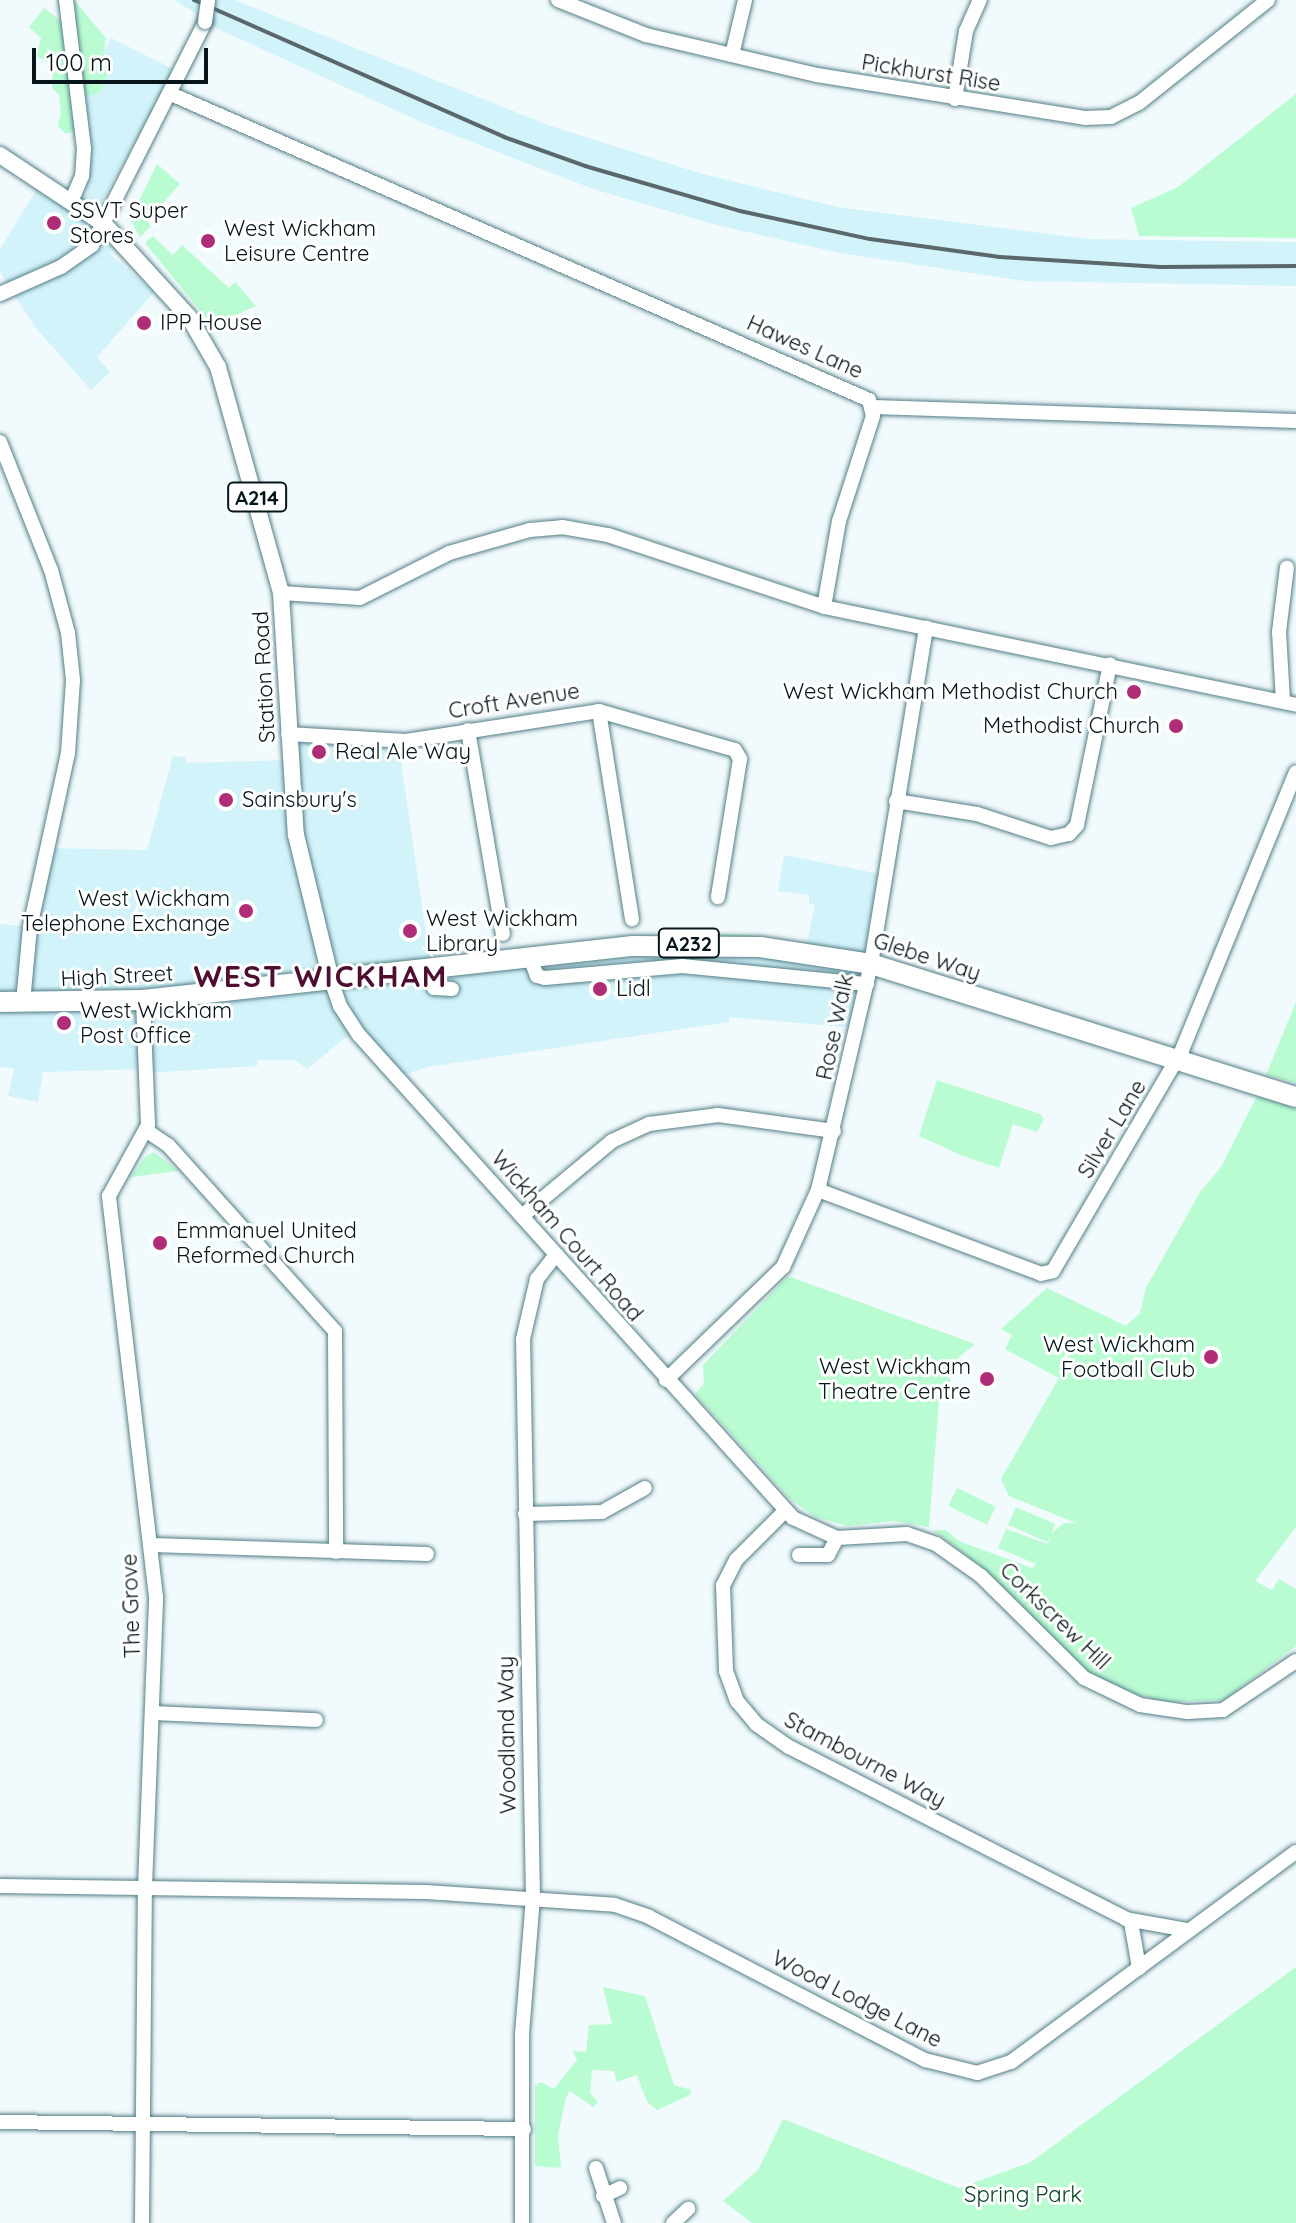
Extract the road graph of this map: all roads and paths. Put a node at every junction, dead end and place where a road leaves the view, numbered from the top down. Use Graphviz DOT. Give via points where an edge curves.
graph roads {
  1 [pos="66,0"];
  2 [pos="208,0"];
  3 [pos="558,0"];
  4 [pos="745,0"];
  5 [pos="980,0"];
  6 [pos="1268,0"];
  7 [pos="732,55"];
  8 [pos="171,94"];
  9 [pos="955,99"];
  10 [pos="0,155"];
  11 [pos="72,200"];
  12 [pos="104,224"];
  13 [pos="0,294"];
  14 [pos="873,407"];
  15 [pos="1296,421"];
  16 [pos="0,442"];
  17 [pos="1287,567"];
  18 [pos="281,593"];
  19 [pos="824,607"];
  20 [pos="926,627"];
  21 [pos="1110,664"];
  22 [pos="1289,703"];
  23 [pos="599,711"];
  24 [pos="468,730"];
  25 [pos="288,734"];
  26 [pos="1296,772"];
  27 [pos="896,801"];
  28 [pos="718,897"];
  29 [pos="632,919"];
  30 [pos="503,934"];
  31 [pos="661,944"];
  32 [pos="530,957"];
  33 [pos="662,966"];
  34 [pos="431,969"];
  35 [pos="869,974"];
  36 [pos="331,980"];
  37 [pos="452,989"];
  38 [pos="143,1000"];
  39 [pos="0,1002"];
  40 [pos="23,1003"];
  41 [pos="1177,1060"];
  42 [pos="1296,1097"];
  43 [pos="147,1131"];
  44 [pos="834,1131"];
  45 [pos="818,1190"];
  46 [pos="522,1216"];
  47 [pos="556,1255"];
  48 [pos="666,1380"];
  49 [pos="645,1488"];
  50 [pos="785,1511"];
  51 [pos="525,1514"];
  52 [pos="837,1538"];
  53 [pos="152,1545"];
  54 [pos="336,1552"];
  55 [pos="427,1554"];
  56 [pos="799,1555"];
  57 [pos="1296,1661"];
  58 [pos="154,1713"];
  59 [pos="316,1720"];
  60 [pos="1296,1852"];
  61 [pos="0,1886"];
  62 [pos="145,1887"];
  63 [pos="533,1898"];
  64 [pos="1131,1922"];
  65 [pos="1188,1930"];
  66 [pos="1139,1968"];
  67 [pos="0,2122"];
  68 [pos="145,2124"];
  69 [pos="524,2129"];
  70 [pos="596,2168"];
  71 [pos="620,2188"];
  72 [pos="603,2196"];
  73 [pos="688,2209"];
  74 [pos="142,2223"];
  75 [pos="522,2223"];
  76 [pos="614,2223"];
  77 [pos="673,2223"];
  1 -- 11 [label="street" via="84,149 82,176"];
  2 -- 8 [label="street, bridge" via="205,22"];
  3 -- 7 [label="street, Pickhurst Rise" via="646,35"];
  4 -- 7 [label="street"];
  5 -- 9 [label="street" via="966,31"];
  6 -- 9 [label="street, Pickhurst Rise" via="1161,89 1111,117"];
  7 -- 9 [label="street, Pickhurst Rise" via="848,82"];
  8 -- 12 [label="street"];
  8 -- 14 [label="street, Hawes Lane" via="765,353 865,398"];
  10 -- 11 [label="main road, A214"];
  11 -- 12 [label="main road, A214"];
  12 -- 13 [label="street" via="76,258"];
  12 -- 18 [label="main road, Station Road / A214" via="170,293 212,352 233,410"];
  14 -- 15 [label="street"];
  14 -- 19 [label="street, Hawes Lane" via="836,533"];
  16 -- 40 [label="street" via="51,570 73,680 70,742 30,927"];
  17 -- 22 [label="street" via="1279,632"];
  18 -- 19 [label="street" via="360,598 464,548 562,527 608,535"];
  18 -- 25 [label="main road, Station Road / A214"];
  19 -- 20 [label="street"];
  20 -- 21 [label="street"];
  20 -- 27 [label="street, Rose Walk"];
  21 -- 22 [label="street"];
  21 -- 27 [label="street" via="1079,817 1069,834 1051,838 977,814"];
  23 -- 24 [label="street, Croft Avenue"];
  23 -- 28 [label="street, Croft Avenue" via="740,756"];
  23 -- 29 [label="street"];
  24 -- 25 [label="street, Croft Avenue" via="406,741"];
  24 -- 30 [label="street"];
  25 -- 36 [label="main road, Station Road / A214" via="299,853"];
  26 -- 41 [label="street, Silver Lane"];
  27 -- 35 [label="street, Rose Walk"];
  31 -- 32 [label="highway, Glebe Way / A232"];
  31 -- 33 [label="street"];
  31 -- 35 [label="highway, Glebe Way / A232" via="760,947"];
  32 -- 33 [label="street, Glebe Way" via="537,976 545,978"];
  32 -- 34 [label="highway, Glebe Way / A232"];
  33 -- 35 [label="street, Glebe Way"];
  34 -- 36 [label="highway, Glebe Way / A232"];
  34 -- 37 [label="street" via="434,988"];
  35 -- 41 [label="highway, Glebe Way / A232"];
  35 -- 44 [label="street, Rose Walk"];
  36 -- 38 [label="highway, High Street / A232"];
  36 -- 46 [label="street, Wickham Court Road" via="359,1035"];
  38 -- 40 [label="highway, High Street / A232"];
  38 -- 43 [label="street"];
  39 -- 40 [label="highway, High Street / A232"];
  41 -- 42 [label="highway, Glebe Way / A232"];
  41 -- 45 [label="street, Silver Lane" via="1051,1274"];
  43 -- 53 [label="street, The Grove" via="109,1196"];
  43 -- 54 [label="street" via="168,1145 335,1331"];
  44 -- 45 [label="street, Rose Walk"];
  44 -- 46 [label="street" via="718,1115 649,1124 612,1141"];
  45 -- 48 [label="street, Rose Walk" via="783,1267"];
  46 -- 47 [label="street, Wickham Court Road"];
  47 -- 48 [label="street, Wickham Court Road"];
  47 -- 51 [label="street, Woodland Way" via="539,1274 525,1318"];
  48 -- 50 [label="street, Wickham Court Road"];
  49 -- 51 [label="street" via="602,1512"];
  50 -- 52 [label="street, Corkscrew Hill" via="806,1527"];
  50 -- 64 [label="street, Stambourne Way" via="731,1565 723,1585 726,1671 750,1718 784,1744"];
  51 -- 63 [label="street, Woodland Way"];
  52 -- 56 [label="street" via="828,1555"];
  52 -- 57 [label="street, Corkscrew Hill" via="907,1534 936,1544 981,1576 1084,1678 1140,1705 1187,1712 1223,1710"];
  53 -- 54 [label="street"];
  53 -- 58 [label="street, The Grove"];
  54 -- 55 [label="street"];
  58 -- 59 [label="street"];
  58 -- 62 [label="street, The Grove"];
  60 -- 65 [label="street, Wood Lodge Lane"];
  61 -- 62 [label="street, Wood Lodge Lane"];
  62 -- 63 [label="street, Wood Lodge Lane"];
  62 -- 68 [label="street, The Grove"];
  63 -- 66 [label="street, Wood Lodge Lane" via="637,1912 921,2058 963,2072 983,2072 1011,2062"];
  63 -- 69 [label="street, Woodland Way" via="522,2027"];
  64 -- 65 [label="street, Stambourne Way"];
  64 -- 66 [label="street"];
  65 -- 66 [label="street, Wood Lodge Lane"];
  67 -- 68 [label="street"];
  68 -- 69 [label="street"];
  68 -- 74 [label="street, The Grove"];
  69 -- 75 [label="street, Woodland Way"];
  70 -- 72 [label="street"];
  71 -- 72 [label="street"];
  72 -- 76 [label="street"];
  73 -- 77 [label="street"];
}
